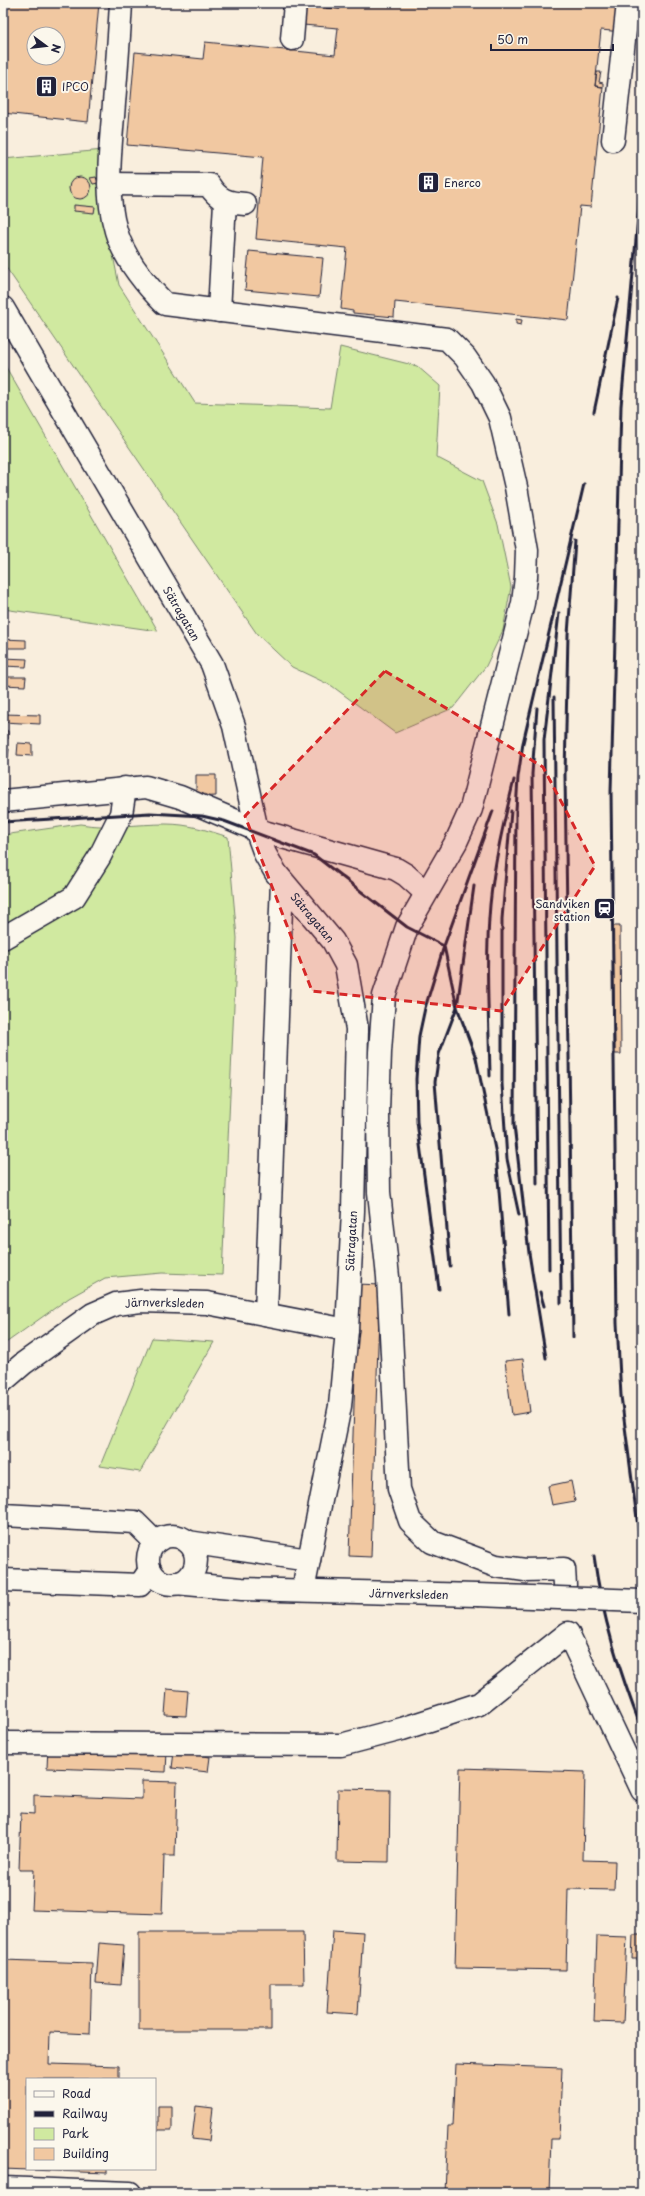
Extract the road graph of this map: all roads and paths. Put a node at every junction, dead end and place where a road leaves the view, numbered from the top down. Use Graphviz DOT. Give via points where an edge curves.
graph roads {
  1 [pos="121,3"];
  2 [pos="295,3"];
  3 [pos="628,3"];
  4 [pos="292,39"];
  5 [pos="613,140"];
  6 [pos="109,184"];
  7 [pos="3,308"];
  8 [pos="219,311"];
  9 [pos="125,788"];
  10 [pos="3,801"];
  11 [pos="257,830"];
  12 [pos="282,880"];
  13 [pos="426,893"];
  14 [pos="3,938"];
  15 [pos="266,1314"];
  16 [pos="347,1330"];
  17 [pos="3,1381"];
  18 [pos="3,1515"];
  19 [pos="155,1542"];
  20 [pos="188,1542"];
  21 [pos="309,1560"];
  22 [pos="150,1570"];
  23 [pos="3,1580"];
  24 [pos="175,1583"];
  25 [pos="565,1584"];
  26 [pos="302,1590"];
  27 [pos="642,1601"];
  28 [pos="3,1743"];
  29 [pos="642,1790"];
  30 [pos="3,2188"];
  31 [pos="130,2193"];
  1 -- 6 [label="street"];
  2 -- 4 [label="street"];
  3 -- 5 [label="street"];
  6 -- 8 [label="street" via="116,232 127,255 152,291 165,304"];
  6 -- 8 [label="street" via="209,185 217,196 235,202"];
  7 -- 11 [label="street, Sätragatan" via="212,664 234,726"];
  8 -- 13 [label="street" via="447,339 465,356 483,383 500,418 527,550 524,603 471,809 456,842"];
  9 -- 10 [label="street"];
  9 -- 11 [label="street" via="146,787 180,797"];
  9 -- 14 [label="street" via="120,814 100,856 74,897"];
  11 -- 12 [label="street, Sätragatan" via="265,854"];
  11 -- 13 [label="street" via="396,869"];
  12 -- 15 [label="street"];
  12 -- 16 [label="street, Sätragatan" via="333,941 346,965 352,995 357,1030 356,1129"];
  13 -- 25 [label="street" via="407,927 386,989 380,1052 379,1192 388,1277 399,1489 410,1521 432,1542 496,1566 525,1570 564,1569"];
  15 -- 16 [label="street, Järnverksleden"];
  15 -- 17 [label="street, Järnverksleden" via="207,1303 170,1301 116,1304 93,1314"];
  16 -- 21 [label="street, Sätragatan" via="340,1406"];
  18 -- 19 [label="street" via="135,1522"];
  19 -- 20 [label="street" via="161,1538 175,1536"];
  19 -- 22 [label="street" via="148,1555"];
  20 -- 21 [label="street"];
  20 -- 24 [label="street" via="196,1563 189,1576"];
  21 -- 26 [label="street, Sätragatan"];
  22 -- 23 [label="street" via="140,1585"];
  22 -- 24 [label="street, Järnverksleden" via="160,1581"];
  24 -- 26 [label="street, Järnverksleden" via="242,1589"];
  26 -- 27 [label="street, Järnverksleden, bridge"];
  28 -- 29 [label="street" via="341,1745 402,1729 479,1704 567,1624"];
  30 -- 31 [label="street"];
}
